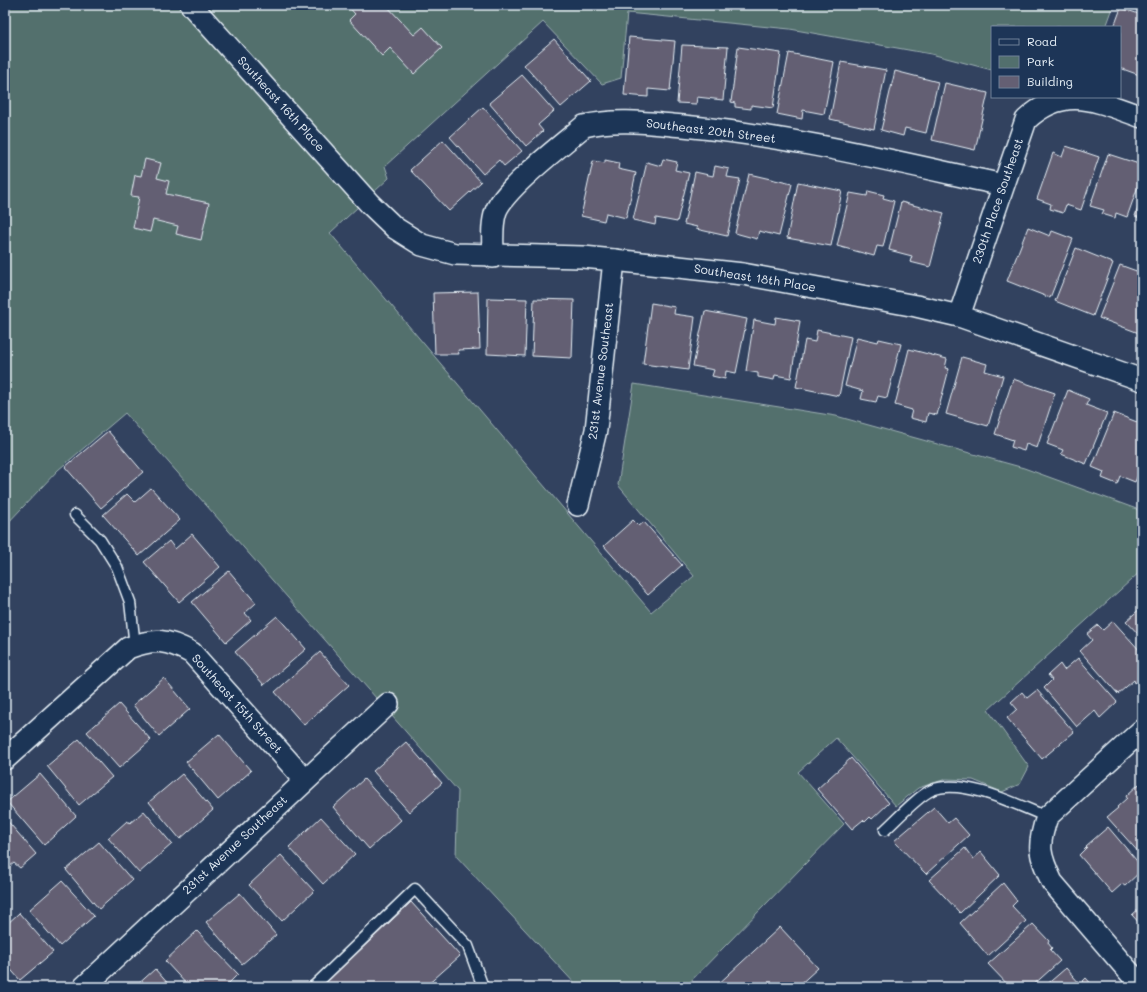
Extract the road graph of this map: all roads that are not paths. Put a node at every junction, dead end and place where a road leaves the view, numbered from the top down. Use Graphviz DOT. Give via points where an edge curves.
graph roads {
  1 [pos="191,5"];
  2 [pos="1142,117"];
  3 [pos="1003,185"];
  4 [pos="370,204"];
  5 [pos="493,256"];
  6 [pos="614,260"];
  7 [pos="959,316"];
  8 [pos="1142,380"];
  9 [pos="578,505"];
  10 [pos="75,515"];
  11 [pos="135,646"];
  12 [pos="388,704"];
  13 [pos="1142,730"];
  14 [pos="5,759"];
  15 [pos="305,780"];
  16 [pos="1047,817"];
  17 [pos="885,830"];
  18 [pos="1142,983"];
  19 [pos="84,987"];
  20 [pos="313,987"];
  21 [pos="483,987"];
  1 -- 4 [label="street, Southeast 16th Place"];
  2 -- 3 [label="street, 230th Place Southeast" via="1090,99 1056,101 1026,120"];
  3 -- 5 [label="street, Southeast 20th Street" via="871,156 725,130 634,122 599,122 584,126 507,193 496,210"];
  3 -- 7 [label="street, 230th Place Southeast"];
  4 -- 5 [label="street, Southeast 18th Place" via="395,228 422,245 455,254"];
  5 -- 6 [label="street, Southeast 18th Place"];
  6 -- 7 [label="street, Southeast 18th Place" via="743,274"];
  6 -- 9 [label="street, 231st Avenue Southeast" via="596,430"];
  7 -- 8 [label="street, Southeast 18th Place"];
  10 -- 11 [label="lane" via="100,540 117,567 130,602"];
  11 -- 14 [label="street" via="128,648 113,661"];
  11 -- 15 [label="street, Southeast 15th Street" via="160,641 177,645 192,653"];
  12 -- 15 [label="street, 231st Avenue Southeast"];
  13 -- 16 [label="street"];
  15 -- 19 [label="street, 231st Avenue Southeast"];
  16 -- 17 [label="lane" via="980,792 949,786 931,790"];
  16 -- 18 [label="street" via="1040,838 1040,850 1052,882 1131,974"];
  20 -- 21 [label="lane" via="415,889 468,946"];
}
